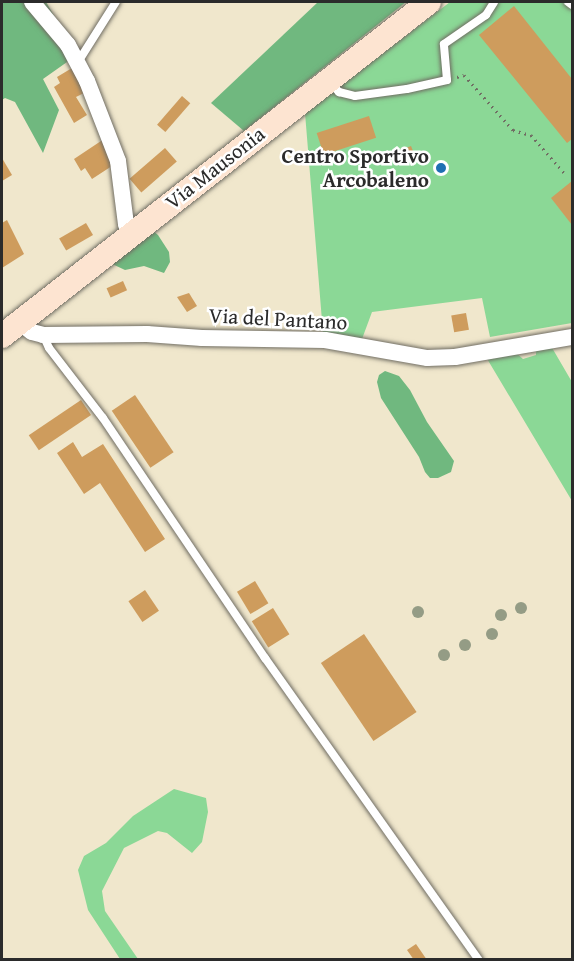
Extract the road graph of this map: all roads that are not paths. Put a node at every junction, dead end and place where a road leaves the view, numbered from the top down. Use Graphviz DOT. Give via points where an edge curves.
graph roads {
  1 [pos="32,2"];
  2 [pos="116,2"];
  3 [pos="429,2"];
  4 [pos="494,2"];
  5 [pos="568,2"];
  6 [pos="573,5"];
  7 [pos="78,62"];
  8 [pos="327,81"];
  9 [pos="130,233"];
  10 [pos="10,329"];
  11 [pos="43,335"];
  12 [pos="573,338"];
  13 [pos="479,960"];
  1 -- 7 [label="street"];
  2 -- 7 [label="lane"];
  3 -- 8 [label="main road, Via Mausonia"];
  4 -- 8 [label="lane" via="486,15 444,44 447,80 355,96 339,92"];
  5 -- 6 [label="lane"];
  7 -- 9 [label="street" via="118,161"];
  8 -- 9 [label="main road, Via Mausonia"];
  9 -- 10 [label="main road, Via Mausonia"];
  10 -- 11 [label="street, Via del Pantano"];
  11 -- 12 [label="street, Via del Pantano" via="325,340 427,358"];
  11 -- 13 [label="lane"];
}
